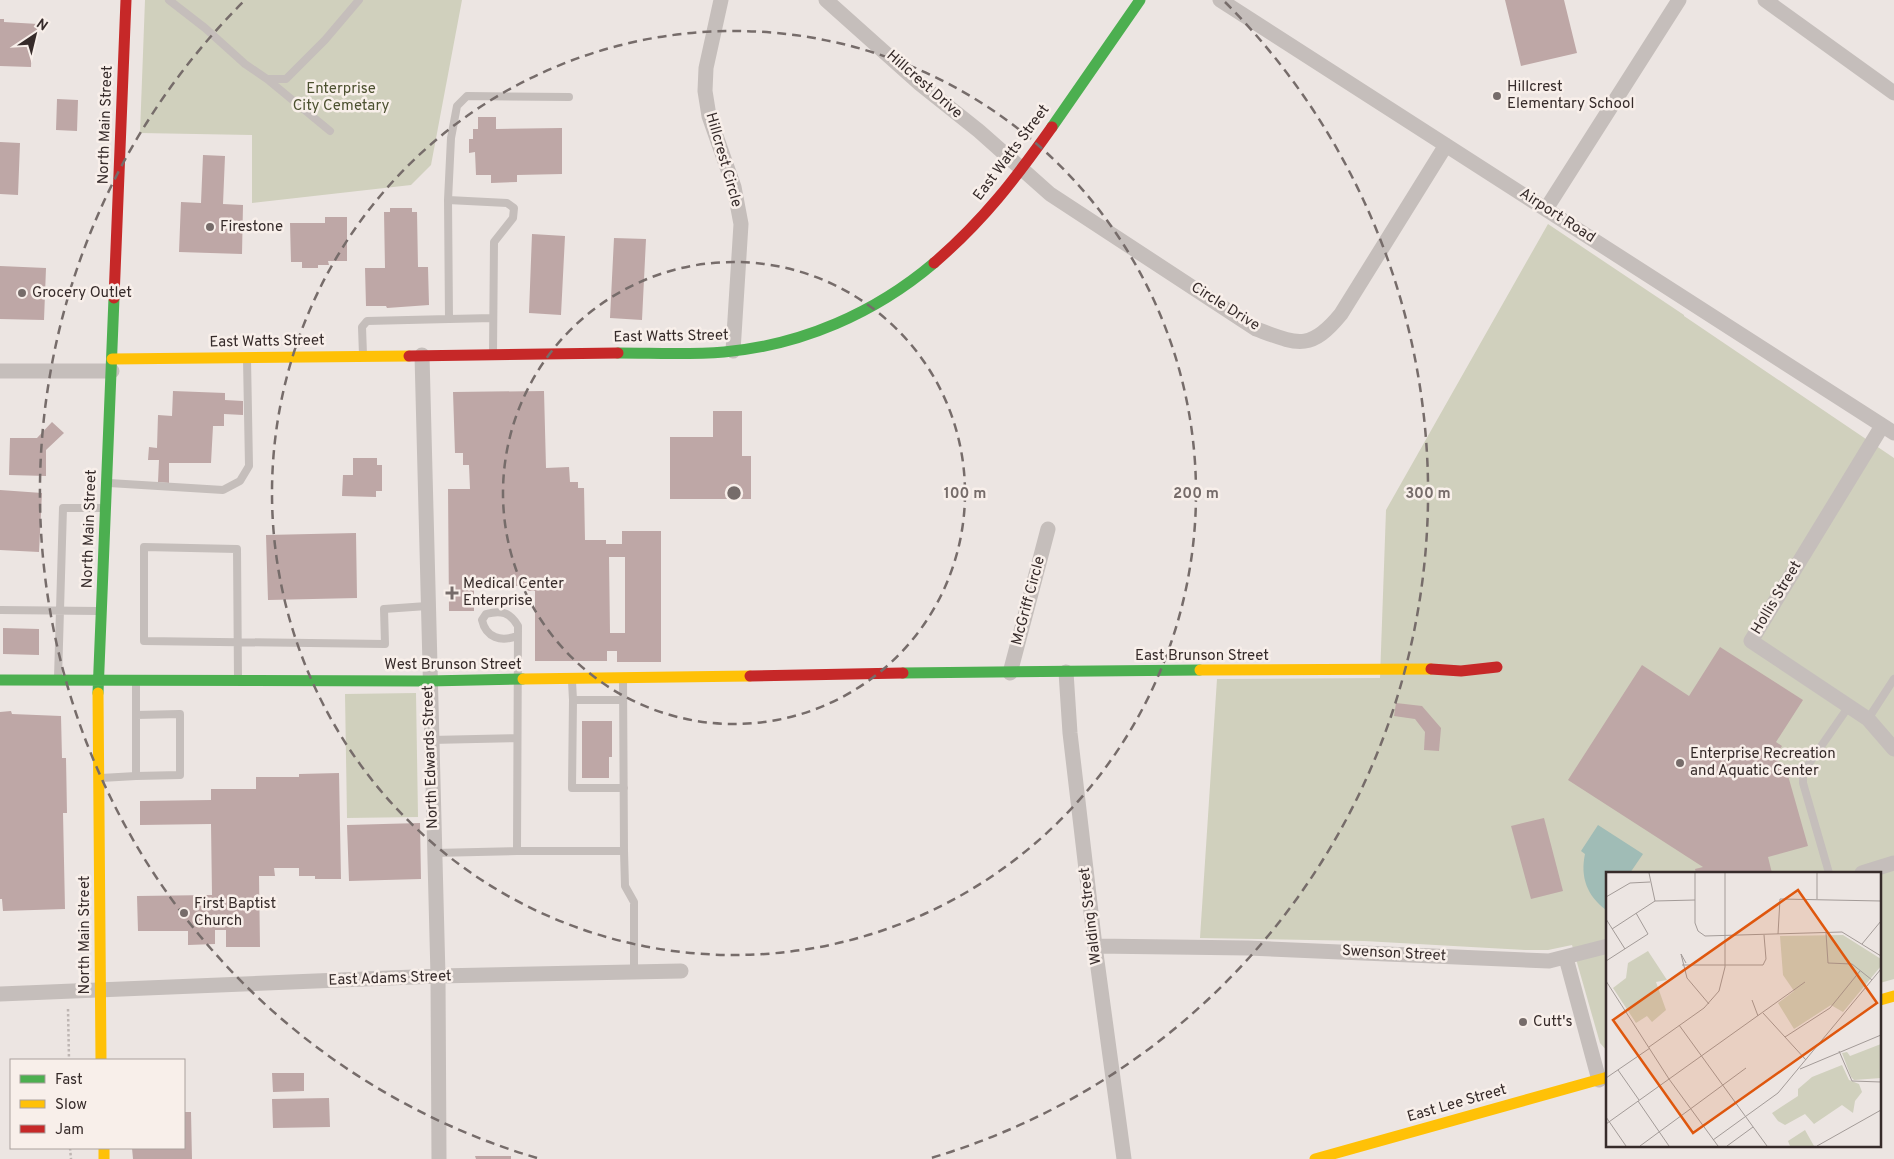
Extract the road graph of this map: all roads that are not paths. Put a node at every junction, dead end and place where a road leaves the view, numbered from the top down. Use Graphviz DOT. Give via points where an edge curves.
graph roads {
  1 [pos="126,0"];
  2 [pos="170,0"];
  3 [pos="358,0"];
  4 [pos="721,0"];
  5 [pos="826,0"];
  6 [pos="1140,0"];
  7 [pos="1220,0"];
  8 [pos="1679,0"];
  9 [pos="1765,0"];
  10 [pos="267,79"];
  11 [pos="1894,93"];
  12 [pos="569,98"];
  13 [pos="330,131"];
  14 [pos="1446,145"];
  15 [pos="1022,170"];
  16 [pos="448,200"];
  17 [pos="1546,209"];
  18 [pos="493,318"];
  19 [pos="450,319"];
  20 [pos="733,351"];
  21 [pos="493,354"];
  22 [pos="422,355"];
  23 [pos="363,356"];
  24 [pos="247,357"];
  25 [pos="112,365"];
  26 [pos="0,371"];
  27 [pos="1888,429"];
  28 [pos="107,483"];
  29 [pos="106,508"];
  30 [pos="1048,529"];
  31 [pos="427,606"];
  32 [pos="0,610"];
  33 [pos="60,610"];
  34 [pos="101,612"];
  35 [pos="517,636"];
  36 [pos="238,642"];
  37 [pos="1497,667"];
  38 [pos="1066,672"];
  39 [pos="1010,673"];
  40 [pos="907,674"];
  41 [pos="622,678"];
  42 [pos="572,679"];
  43 [pos="1894,679"];
  44 [pos="0,680"];
  45 [pos="58,680"];
  46 [pos="98,680"];
  47 [pos="136,680"];
  48 [pos="238,680"];
  49 [pos="518,680"];
  50 [pos="429,681"];
  51 [pos="573,700"];
  52 [pos="623,700"];
  53 [pos="1849,706"];
  54 [pos="136,715"];
  55 [pos="1868,719"];
  56 [pos="517,738"];
  57 [pos="431,740"];
  58 [pos="1894,749"];
  59 [pos="136,776"];
  60 [pos="99,778"];
  61 [pos="624,788"];
  62 [pos="624,851"];
  63 [pos="517,852"];
  64 [pos="434,854"];
  65 [pos="1894,863"];
  66 [pos="1829,872"];
  67 [pos="1865,872"];
  68 [pos="1094,946"];
  69 [pos="1606,947"];
  70 [pos="1566,958"];
  71 [pos="681,971"];
  72 [pos="634,972"];
  73 [pos="438,976"];
  74 [pos="100,991"];
  75 [pos="0,994"];
  76 [pos="101,1059"];
  77 [pos="1603,1079"];
  78 [pos="439,1159"];
  79 [pos="1124,1159"];
  80 [pos="1315,1159"];
  1 -- 25 [label="street, North Main Street"];
  2 -- 10 [label="lane"];
  3 -- 10 [label="lane" via="325,40 286,79"];
  4 -- 20 [label="street, Hillcrest Circle" via="706,68 705,91 709,116 734,187 741,224"];
  5 -- 15 [label="street, Hillcrest Drive"];
  6 -- 15 [label="street, East Watts Street"];
  7 -- 14 [label="street, Airport Road"];
  8 -- 17 [label="street"];
  9 -- 11 [label="street"];
  10 -- 13 [label="lane"];
  12 -- 16 [label="lane" via="466,96 458,106 451,138"];
  14 -- 15 [label="street, Circle Drive" via="1341,314 1329,329 1312,340 1292,342 1256,329 1050,194"];
  14 -- 17 [label="street, Airport Road"];
  15 -- 20 [label="street, East Watts Street" via="958,244 875,303 834,325 799,338"];
  16 -- 18 [label="lane" via="507,203 514,208 514,218 494,242"];
  16 -- 19 [label="lane"];
  17 -- 27 [label="street, Airport Road"];
  18 -- 19 [label="lane"];
  18 -- 21 [label="lane"];
  19 -- 23 [label="lane" via="368,321 362,327"];
  20 -- 21 [label="street, East Watts Street" via="683,355"];
  21 -- 22 [label="street, East Watts Street"];
  22 -- 23 [label="street, East Watts Street"];
  22 -- 31 [label="street, North Edwards Street"];
  23 -- 24 [label="street, East Watts Street"];
  24 -- 25 [label="street, East Watts Street"];
  24 -- 28 [label="lane" via="249,466 240,481 223,490"];
  25 -- 26 [label="street"];
  25 -- 28 [label="street, North Main Street"];
  27 -- 53 [label="street, Hollis Street" via="1751,641"];
  28 -- 29 [label="street, North Main Street"];
  29 -- 33 [label="lane" via="63,508"];
  29 -- 34 [label="street, North Main Street"];
  30 -- 39 [label="street, McGriff Circle"];
  31 -- 36 [label="lane" via="384,609 385,644"];
  31 -- 50 [label="street, North Edwards Street"];
  32 -- 33 [label="lane"];
  33 -- 34 [label="lane"];
  33 -- 45 [label="lane"];
  34 -- 46 [label="street, North Main Street"];
  35 -- 35 [label="lane" via="518,626 506,613 496,611 486,614 482,620 484,629 493,637 508,639"];
  35 -- 49 [label="lane"];
  36 -- 36 [label="lane" via="144,641 144,547 238,549"];
  36 -- 48 [label="lane"];
  37 -- 38 [label="street, East Brunson Street" via="1461,671 1417,668"];
  38 -- 39 [label="street, East Brunson Street"];
  38 -- 68 [label="street, Walding Street"];
  39 -- 40 [label="street, East Brunson Street"];
  40 -- 41 [label="street, West Brunson Street"];
  41 -- 42 [label="street, West Brunson Street"];
  41 -- 52 [label="lane"];
  42 -- 49 [label="street, West Brunson Street"];
  42 -- 51 [label="lane"];
  43 -- 55 [label="lane"];
  44 -- 45 [label="street, West Brunson Street"];
  45 -- 46 [label="street, West Brunson Street"];
  46 -- 47 [label="street, West Brunson Street"];
  46 -- 60 [label="street, North Main Street"];
  47 -- 48 [label="street, West Brunson Street"];
  47 -- 54 [label="lane"];
  48 -- 50 [label="street, West Brunson Street"];
  49 -- 50 [label="street, West Brunson Street"];
  49 -- 56 [label="lane"];
  50 -- 57 [label="street, North Edwards Street"];
  51 -- 52 [label="lane"];
  51 -- 61 [label="lane" via="572,788"];
  52 -- 61 [label="lane"];
  53 -- 55 [label="street, Hollis Street"];
  53 -- 66 [label="lane" via="1803,775"];
  54 -- 59 [label="lane"];
  54 -- 59 [label="lane" via="180,714 180,775"];
  55 -- 58 [label="street, Hollis Street"];
  56 -- 57 [label="lane"];
  56 -- 63 [label="lane"];
  57 -- 64 [label="street, North Edwards Street"];
  59 -- 60 [label="lane"];
  60 -- 74 [label="street, North Main Street"];
  61 -- 62 [label="lane"];
  62 -- 63 [label="lane"];
  62 -- 72 [label="lane" via="625,886 634,902"];
  63 -- 64 [label="lane"];
  64 -- 73 [label="street, North Edwards Street"];
  65 -- 67 [label="street"];
  68 -- 70 [label="street, Swenson Street" via="1248,948 1549,961"];
  68 -- 79 [label="street, Walding Street"];
  69 -- 70 [label="street, Swenson Street"];
  70 -- 77 [label="street"];
  71 -- 72 [label="street, East Adams Street"];
  72 -- 73 [label="street, East Adams Street"];
  73 -- 74 [label="street, East Adams Street"];
  73 -- 78 [label="street, North Edwards Street"];
  74 -- 75 [label="street, East Adams Street"];
  74 -- 76 [label="street, North Main Street"];
  77 -- 80 [label="street, East Lee Street"];
}
